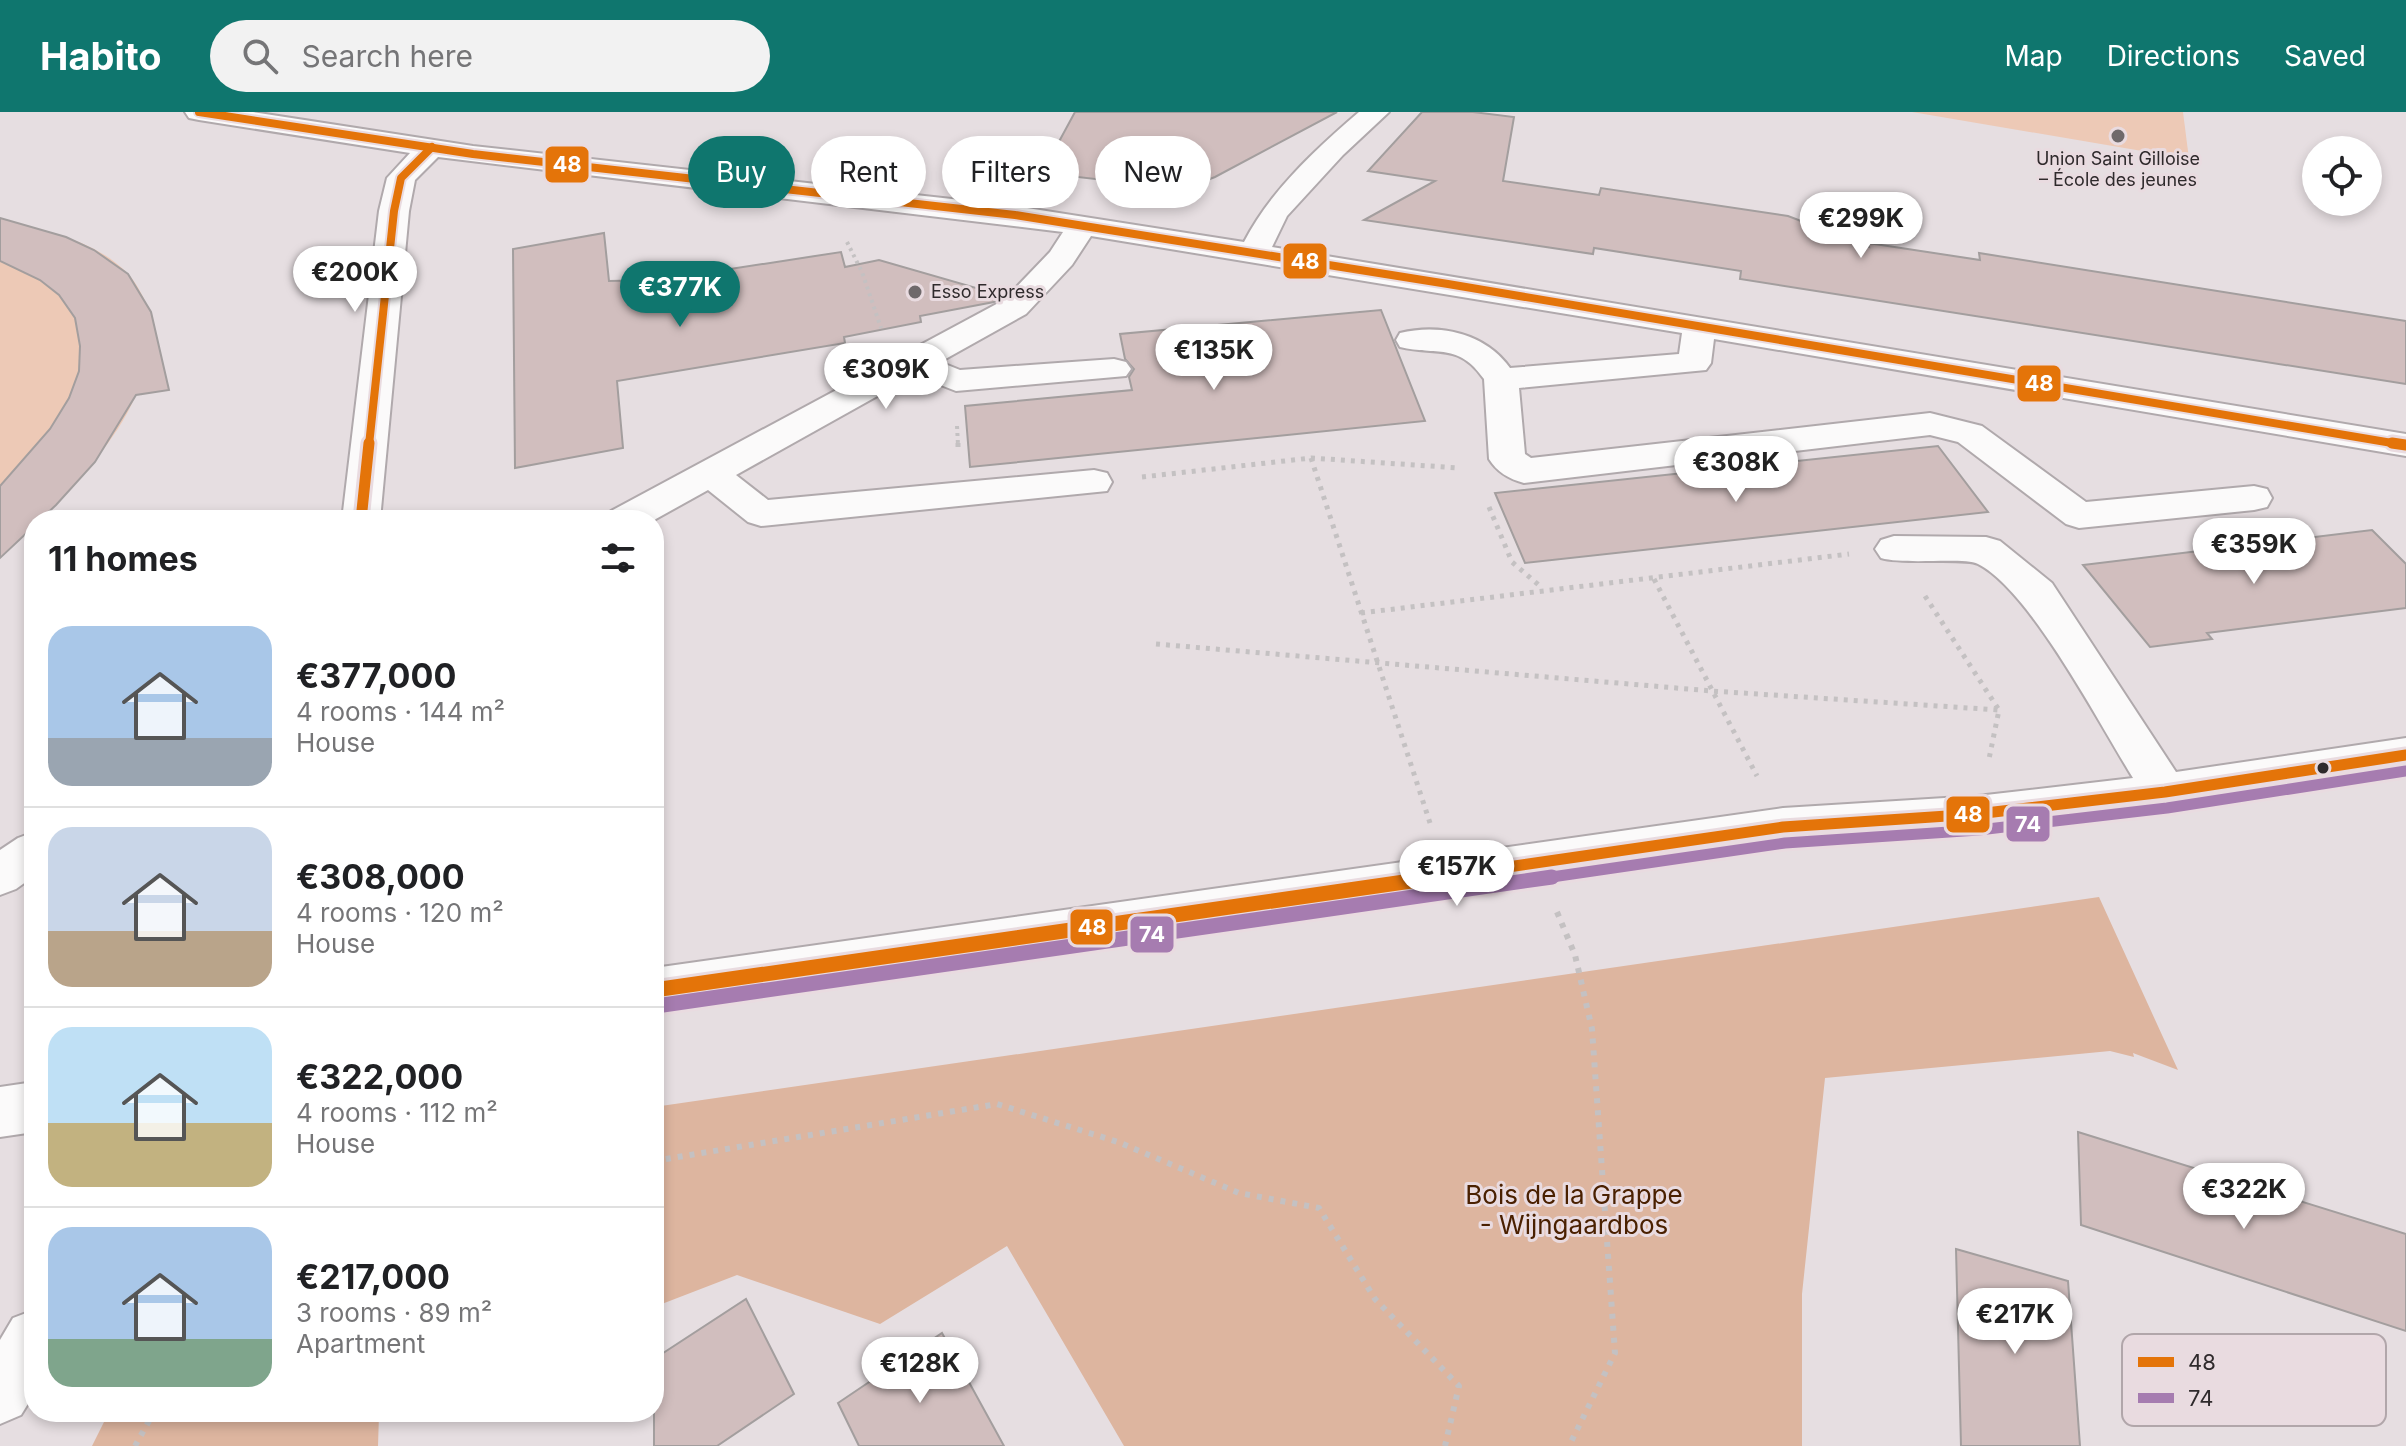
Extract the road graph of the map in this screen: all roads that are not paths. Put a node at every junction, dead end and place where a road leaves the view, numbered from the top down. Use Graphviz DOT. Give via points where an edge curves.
graph roads {
  1 [pos="199,112"];
  2 [pos="1375,112"];
  3 [pos="387,113"];
  4 [pos="361,137"];
  5 [pos="432,147"];
  6 [pos="1083,225"];
  7 [pos="1253,254"];
  8 [pos="1699,326"];
  9 [pos="1412,340"];
  10 [pos="915,363"];
  11 [pos="1114,369"];
  12 [pos="1501,379"];
  13 [pos="2406,445"];
  14 [pos="711,474"];
  15 [pos="1094,482"];
  16 [pos="2254,498"];
  17 [pos="362,510"];
  18 [pos="643,510"];
  19 [pos="1894,549"];
  20 [pos="2406,755"];
  21 [pos="2165,792"];
  22 [pos="24,858"];
  23 [pos="0,875"];
  24 [pos="664,989"];
  25 [pos="24,1108"];
  26 [pos="0,1112"];
  27 [pos="24,1355"];
  28 [pos="0,1394"];
  1 -- 4 [label="street"];
  2 -- 7 [label="street" via="1274,213"];
  3 -- 4 [label="street"];
  4 -- 5 [label="street"];
  5 -- 6 [label="street"];
  5 -- 17 [label="street" via="401,178 394,211"];
  6 -- 7 [label="street"];
  6 -- 10 [label="street" via="1061,258 1015,307"];
  7 -- 8 [label="street"];
  8 -- 12 [label="street" via="1694,363"];
  8 -- 13 [label="street"];
  9 -- 12 [label="street" via="1453,341 1485,354"];
  10 -- 11 [label="street" via="956,381"];
  10 -- 14 [label="street"];
  12 -- 16 [label="street" via="1507,459 1524,471 1930,424 1970,434 2079,515"];
  14 -- 15 [label="street" via="761,513"];
  14 -- 18 [label="street"];
  19 -- 21 [label="street" via="1986,550 2038,593"];
  20 -- 21 [label="street"];
  21 -- 24 [label="street" via="1977,814 1783,827"];
  22 -- 23 [label="street"];
  25 -- 26 [label="street"];
  27 -- 28 [label="street"];
}
